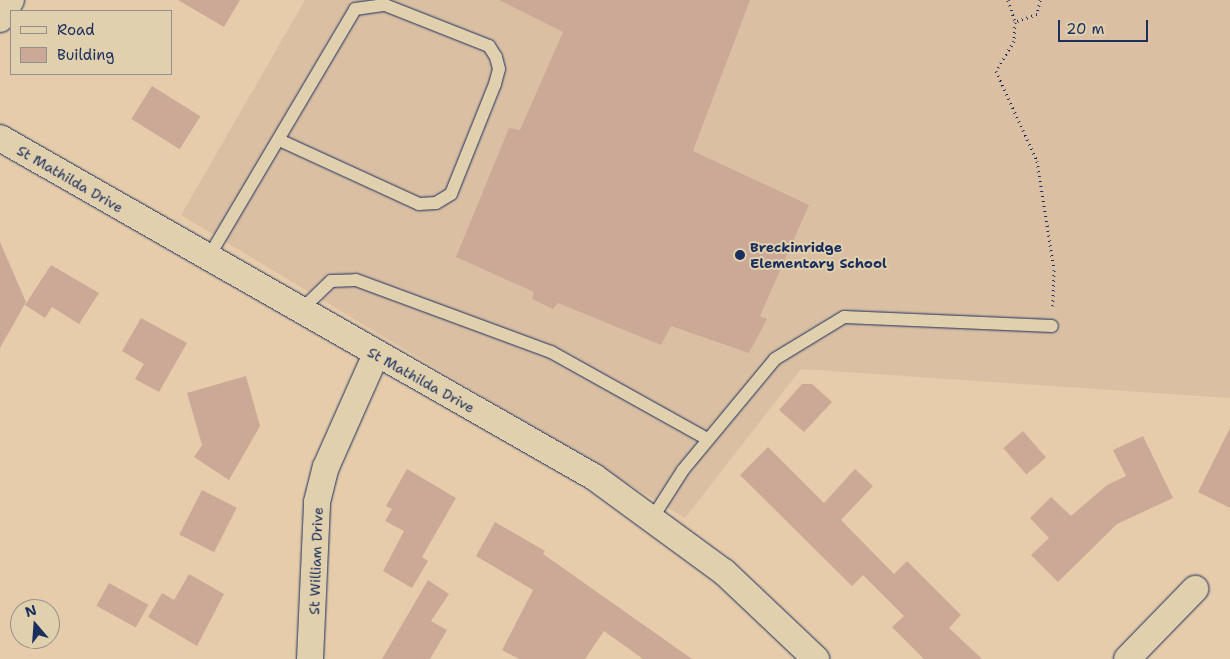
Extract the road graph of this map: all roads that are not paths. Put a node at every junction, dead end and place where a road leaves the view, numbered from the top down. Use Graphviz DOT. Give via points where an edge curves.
graph roads {
  1 [pos="11,0"];
  2 [pos="0,19"];
  3 [pos="0,138"];
  4 [pos="278,140"];
  5 [pos="208,258"];
  6 [pos="300,311"];
  7 [pos="1052,326"];
  8 [pos="376,354"];
  9 [pos="707,439"];
  10 [pos="653,517"];
  11 [pos="1195,589"];
  12 [pos="310,659"];
  13 [pos="816,659"];
  14 [pos="1127,659"];
  1 -- 2 [label="street"];
  3 -- 5 [label="street, St Mathilda Drive"];
  4 -- 4 [label="lane" via="355,9 385,6 489,46 496,57 495,84 451,194 436,203 420,204"];
  4 -- 5 [label="lane"];
  5 -- 6 [label="street, St Mathilda Drive"];
  6 -- 8 [label="street, St Mathilda Drive"];
  6 -- 9 [label="lane" via="331,281 356,280 551,352"];
  7 -- 9 [label="lane" via="844,317 775,359"];
  8 -- 10 [label="street, St Mathilda Drive" via="594,477"];
  8 -- 12 [label="street, St William Drive" via="326,468 317,502"];
  9 -- 10 [label="lane"];
  10 -- 13 [label="street, St Mathilda Drive" via="724,572"];
  11 -- 14 [label="street"];
}
